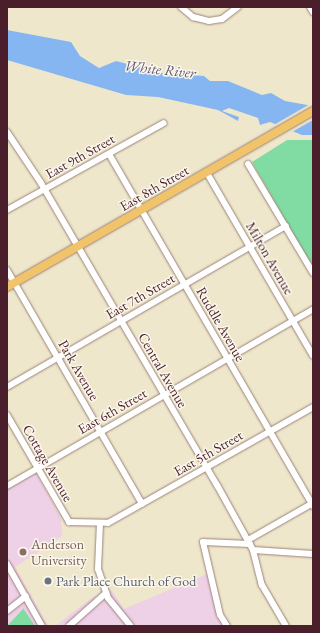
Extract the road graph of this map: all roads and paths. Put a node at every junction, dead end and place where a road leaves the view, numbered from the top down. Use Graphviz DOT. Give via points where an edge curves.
graph roads {
  1 [pos="181,7"];
  2 [pos="238,7"];
  3 [pos="310,7"];
  4 [pos="313,12"];
  5 [pos="313,111"];
  6 [pos="164,123"];
  7 [pos="7,132"];
  8 [pos="109,154"];
  9 [pos="248,164"];
  10 [pos="207,173"];
  11 [pos="44,189"];
  12 [pos="7,210"];
  13 [pos="142,210"];
  14 [pos="286,226"];
  15 [pos="78,246"];
  16 [pos="250,247"];
  17 [pos="7,270"];
  18 [pos="313,273"];
  19 [pos="11,285"];
  20 [pos="185,285"];
  21 [pos="313,310"];
  22 [pos="293,321"];
  23 [pos="121,322"];
  24 [pos="313,356"];
  25 [pos="58,358"];
  26 [pos="228,359"];
  27 [pos="7,387"];
  28 [pos="164,396"];
  29 [pos="313,407"];
  30 [pos="7,415"];
  31 [pos="101,432"];
  32 [pos="270,432"];
  33 [pos="38,468"];
  34 [pos="206,468"];
  35 [pos="7,486"];
  36 [pos="142,504"];
  37 [pos="312,504"];
  38 [pos="69,522"];
  39 [pos="100,523"];
  40 [pos="250,545"];
  41 [pos="313,554"];
  42 [pos="7,564"];
  43 [pos="106,593"];
  44 [pos="26,596"];
  45 [pos="18,602"];
  46 [pos="7,605"];
  47 [pos="7,611"];
  48 [pos="42,626"];
  49 [pos="69,626"];
  50 [pos="131,626"];
  51 [pos="227,626"];
  52 [pos="286,626"];
  1 -- 2 [label="street" via="193,17 209,21 222,19"];
  3 -- 4 [label="street"];
  5 -- 10 [label="main road, East 8th Street"];
  6 -- 8 [label="street, East 9th Street"];
  7 -- 11 [label="street, Central Avenue"];
  8 -- 11 [label="street, East 9th Street"];
  8 -- 13 [label="street, Ruddle Avenue"];
  9 -- 14 [label="street"];
  10 -- 13 [label="main road, East 8th Street"];
  10 -- 16 [label="street, Milton Avenue"];
  11 -- 12 [label="street, East 9th Street"];
  11 -- 15 [label="street, Central Avenue"];
  13 -- 15 [label="main road, East 8th Street"];
  13 -- 20 [label="street, Ruddle Avenue"];
  14 -- 16 [label="street, East 7th Street"];
  14 -- 18 [label="street"];
  15 -- 19 [label="main road, East 8th Street"];
  15 -- 23 [label="street, Central Avenue"];
  16 -- 20 [label="street, East 7th Street"];
  16 -- 22 [label="street, Milton Avenue"];
  17 -- 19 [label="street, Park Avenue"];
  19 -- 25 [label="street, Park Avenue"];
  20 -- 23 [label="street, East 7th Street"];
  20 -- 26 [label="street, Ruddle Avenue"];
  21 -- 22 [label="street, East 6th Street"];
  22 -- 24 [label="street, Milton Avenue"];
  22 -- 26 [label="street, East 6th Street"];
  23 -- 25 [label="street, East 7th Street"];
  23 -- 28 [label="street, Central Avenue"];
  25 -- 27 [label="street, East 7th Street"];
  25 -- 31 [label="street, Park Avenue"];
  26 -- 28 [label="street, East 6th Street"];
  26 -- 32 [label="street, Ruddle Avenue"];
  28 -- 31 [label="street, East 6th Street"];
  28 -- 34 [label="street, Central Avenue"];
  29 -- 32 [label="street, East 5th Street"];
  30 -- 33 [label="street, Cottage Avenue"];
  31 -- 33 [label="street, East 6th Street"];
  31 -- 36 [label="street, Park Avenue"];
  32 -- 34 [label="street, East 5th Street"];
  32 -- 37 [label="street, Ruddle Avenue"];
  33 -- 35 [label="street, East 6th Street"];
  33 -- 38 [label="street, Cottage Avenue"];
  34 -- 36 [label="street, East 5th Street"];
  34 -- 40 [label="street, Central Avenue"];
  36 -- 39 [label="street, East 5th Street" via="116,519"];
  37 -- 40 [label="street"];
  38 -- 39 [label="street, East 5th Street"];
  39 -- 43 [label="street" via="98,569"];
  40 -- 41 [label="street"];
  40 -- 51 [label="street" via="203,542 220,615"];
  40 -- 52 [label="street, Central Avenue" via="262,585"];
  42 -- 44 [label="street"];
  43 -- 49 [label="street"];
  43 -- 50 [label="street"];
  44 -- 45 [label="street"];
  44 -- 48 [label="street"];
  45 -- 46 [label="street"];
  45 -- 47 [label="street"];
}
